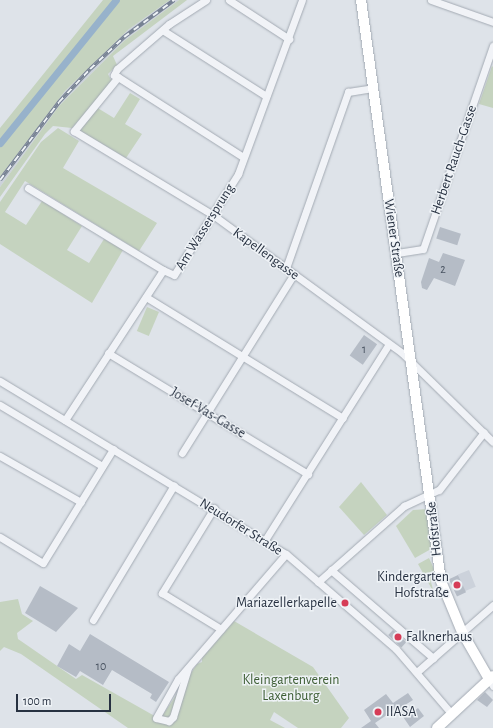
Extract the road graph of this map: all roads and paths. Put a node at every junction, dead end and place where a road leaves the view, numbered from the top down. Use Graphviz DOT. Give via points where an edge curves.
graph roads {
  1 [pos="206,0"];
  2 [pos="229,0"];
  3 [pos="302,0"];
  4 [pos="361,0"];
  5 [pos="431,0"];
  6 [pos="493,22"];
  7 [pos="164,31"];
  8 [pos="289,39"];
  9 [pos="493,46"];
  10 [pos="118,78"];
  11 [pos="373,88"];
  12 [pos="266,96"];
  13 [pos="243,156"];
  14 [pos="28,188"];
  15 [pos="213,215"];
  16 [pos="397,253"];
  17 [pos="286,268"];
  18 [pos="163,270"];
  19 [pos="294,274"];
  20 [pos="146,297"];
  21 [pos="389,344"];
  22 [pos="108,352"];
  23 [pos="242,356"];
  24 [pos="411,361"];
  25 [pos="0,381"];
  26 [pos="0,405"];
  27 [pos="208,413"];
  28 [pos="343,418"];
  29 [pos="65,420"];
  30 [pos="484,432"];
  31 [pos="493,442"];
  32 [pos="113,449"];
  33 [pos="182,453"];
  34 [pos="0,456"];
  35 [pos="102,466"];
  36 [pos="308,474"];
  37 [pos="174,485"];
  38 [pos="430,493"];
  39 [pos="81,502"];
  40 [pos="214,508"];
  41 [pos="0,537"];
  42 [pos="265,540"];
  43 [pos="286,554"];
  44 [pos="332,570"];
  45 [pos="318,582"];
  46 [pos="493,605"];
  47 [pos="93,620"];
  48 [pos="221,629"];
  49 [pos="462,632"];
  50 [pos="433,658"];
  51 [pos="188,668"];
  52 [pos="418,672"];
  53 [pos="492,680"];
  54 [pos="450,712"];
  55 [pos="437,728"];
  1 -- 7 [label="street"];
  2 -- 8 [label="street"];
  3 -- 8 [label="street, Am Wassersprung"];
  4 -- 11 [label="main road, Wiener Straße"];
  5 -- 6 [label="street"];
  7 -- 10 [label="street" via="117,69 114,75"];
  7 -- 12 [label="street"];
  8 -- 12 [label="street, Am Wassersprung"];
  9 -- 16 [label="street, Herbert Rauch-Gasse" via="423,249"];
  10 -- 13 [label="street"];
  10 -- 15 [label="street, Kapellengasse" via="74,131"];
  11 -- 16 [label="main road, Wiener Straße"];
  11 -- 17 [label="street" via="348,92"];
  12 -- 13 [label="street, Am Wassersprung"];
  13 -- 15 [label="street, Am Wassersprung" via="238,174"];
  14 -- 18 [label="street"];
  15 -- 17 [label="street, Kapellengasse"];
  15 -- 18 [label="street, Am Wassersprung" via="174,275"];
  16 -- 24 [label="main road, Wiener Straße"];
  17 -- 19 [label="street, Kapellengasse"];
  18 -- 20 [label="street, Am Wassersprung"];
  19 -- 21 [label="street, Kapellengasse"];
  19 -- 23 [label="street"];
  20 -- 22 [label="street, Am Wassersprung"];
  20 -- 23 [label="street"];
  21 -- 24 [label="street, Kapellengasse"];
  21 -- 28 [label="street"];
  22 -- 27 [label="street, Josef-Vas-Gasse"];
  22 -- 29 [label="street, Am Wassersprung"];
  23 -- 27 [label="street"];
  23 -- 28 [label="street"];
  24 -- 30 [label="street"];
  24 -- 38 [label="main road, Hofstraße"];
  25 -- 29 [label="street, Neudorfer Straße"];
  26 -- 35 [label="street"];
  27 -- 33 [label="street"];
  27 -- 36 [label="street, Josef-Vas-Gasse"];
  28 -- 36 [label="street"];
  29 -- 32 [label="street, Neudorfer Straße"];
  30 -- 31 [label="street"];
  30 -- 38 [label="street" via="440,490"];
  32 -- 35 [label="street"];
  32 -- 37 [label="street, Neudorfer Straße"];
  34 -- 39 [label="street"];
  35 -- 39 [label="street"];
  36 -- 42 [label="street"];
  37 -- 40 [label="street, Neudorfer Straße"];
  37 -- 47 [label="street"];
  38 -- 44 [label="street" via="404,506"];
  38 -- 49 [label="main road, Hofstraße" via="441,581"];
  39 -- 41 [label="street" via="43,563"];
  40 -- 42 [label="street, Neudorfer Straße"];
  40 -- 48 [label="street" via="162,593"];
  42 -- 43 [label="street, Neudorfer Straße"];
  43 -- 45 [label="street, Neudorfer Straße"];
  43 -- 48 [label="street"];
  44 -- 45 [label="street"];
  44 -- 50 [label="street"];
  45 -- 52 [label="street, Neudorfer Straße"];
  46 -- 49 [label="street"];
  48 -- 51 [label="street"];
  49 -- 50 [label="street"];
  49 -- 53 [label="main road, Hofstraße"];
  50 -- 52 [label="street"];
  51 -- 51 [label="street" via="173,717 169,721 156,718 178,679"];
  52 -- 54 [label="street, Neudorfer Straße"];
  53 -- 54 [label="main road"];
  54 -- 55 [label="main road"];
}
